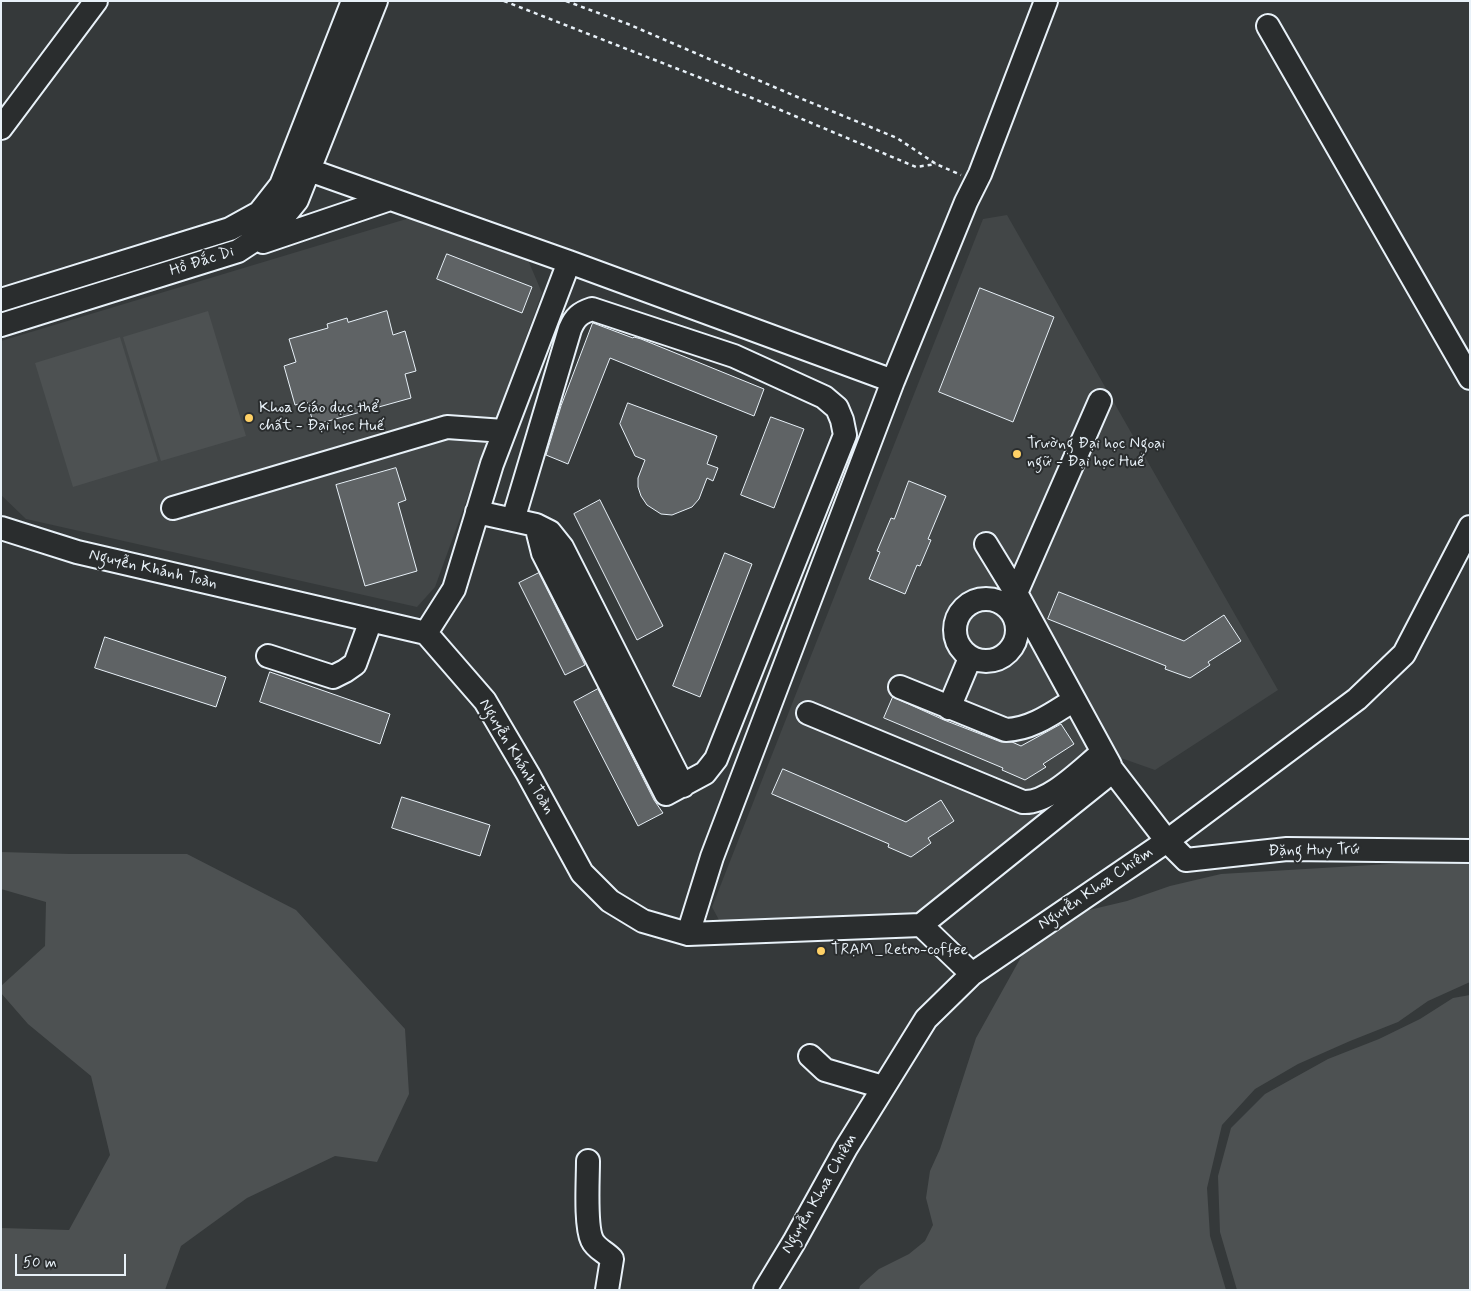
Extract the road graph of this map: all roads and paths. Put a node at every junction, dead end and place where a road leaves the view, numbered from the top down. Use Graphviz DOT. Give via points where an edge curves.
graph roads {
  1 [pos="96,1"];
  2 [pos="353,1"];
  3 [pos="376,1"];
  4 [pos="504,1"];
  5 [pos="566,1"];
  6 [pos="1046,1"];
  7 [pos="1268,26"];
  8 [pos="320,114"];
  9 [pos="1,128"];
  10 [pos="936,164"];
  11 [pos="309,170"];
  12 [pos="976,182"];
  13 [pos="390,198"];
  14 [pos="268,220"];
  15 [pos="238,250"];
  16 [pos="569,262"];
  17 [pos="1,300"];
  18 [pos="1,325"];
  19 [pos="1470,378"];
  20 [pos="893,381"];
  21 [pos="1100,401"];
  22 [pos="504,431"];
  23 [pos="173,508"];
  24 [pos="477,512"];
  25 [pos="513,520"];
  26 [pos="1,528"];
  27 [pos="1470,528"];
  28 [pos="986,544"];
  29 [pos="1011,599"];
  30 [pos="371,620"];
  31 [pos="426,633"];
  32 [pos="268,656"];
  33 [pos="970,658"];
  34 [pos="900,687"];
  35 [pos="1074,700"];
  36 [pos="949,708"];
  37 [pos="808,713"];
  38 [pos="1108,761"];
  39 [pos="1167,841"];
  40 [pos="1470,851"];
  41 [pos="921,925"];
  42 [pos="688,934"];
  43 [pos="972,974"];
  44 [pos="810,1056"];
  45 [pos="883,1087"];
  46 [pos="588,1161"];
  47 [pos="607,1290"];
  48 [pos="765,1290"];
  1 -- 9 [label="street"];
  2 -- 8 [label="street, Hồ Đắc Di"];
  3 -- 8 [label="street, Hồ Đắc Di"];
  4 -- 10 [label="path" via="752,98 916,167"];
  5 -- 10 [label="path" via="897,138"];
  6 -- 12 [label="street"];
  7 -- 19 [label="street"];
  8 -- 11 [label="street, Hồ Đắc Di"];
  8 -- 14 [label="street, Hồ Đắc Di" via="280,185"];
  10 -- 12 [label="path"];
  11 -- 13 [label="street"];
  11 -- 14 [label="street, Hồ Đắc Di" via="297,200"];
  12 -- 20 [label="street"];
  13 -- 15 [label="street"];
  13 -- 16 [label="street"];
  14 -- 15 [label="street, Hồ Đắc Di"];
  14 -- 17 [label="street, Hồ Đắc Di"];
  15 -- 18 [label="street, Hồ Đắc Di"];
  16 -- 20 [label="street"];
  16 -- 22 [label="street"];
  20 -- 42 [label="street" via="712,857"];
  21 -- 29 [label="street"];
  22 -- 23 [label="street" via="448,427"];
  22 -- 24 [label="street"];
  24 -- 25 [label="street"];
  24 -- 31 [label="street" via="454,589"];
  25 -- 25 [label="street" via="570,329 574,319 592,309 734,356 824,397 837,408 842,420 845,435 716,759 706,773 683,786 562,547 550,532"];
  26 -- 30 [label="street, Nguyễn Khánh Toàn" via="77,552"];
  27 -- 39 [label="street, Nguyễn Khoa Chiêm" via="1404,654 1357,698"];
  28 -- 29 [label="street"];
  29 -- 33 [label="street" via="1018,627 1011,650 989,662"];
  29 -- 33 [label="street" via="983,598 961,610 954,633 959,647"];
  29 -- 35 [label="street"];
  30 -- 31 [label="street, Nguyễn Khánh Toàn"];
  30 -- 32 [label="street" via="355,664 333,677"];
  31 -- 42 [label="street, Nguyễn Khánh Toàn" via="485,701 582,873 610,901 643,921"];
  33 -- 36 [label="street"];
  34 -- 36 [label="street"];
  35 -- 36 [label="street" via="1044,718 1006,730"];
  35 -- 38 [label="street"];
  37 -- 38 [label="street" via="1023,802 1033,803"];
  38 -- 39 [label="street"];
  38 -- 41 [label="street"];
  39 -- 40 [label="street, Đặng Huy Trứ" via="1186,860 1287,849"];
  39 -- 43 [label="street, Nguyễn Khoa Chiêm"];
  41 -- 42 [label="street, Nguyễn Khánh Toàn"];
  41 -- 43 [label="street"];
  43 -- 45 [label="street, Nguyễn Khoa Chiêm" via="926,1019"];
  44 -- 45 [label="street" via="825,1070"];
  45 -- 48 [label="street, Nguyễn Khoa Chiêm"];
  46 -- 47 [label="street" via="591,1239 612,1259"];
}
